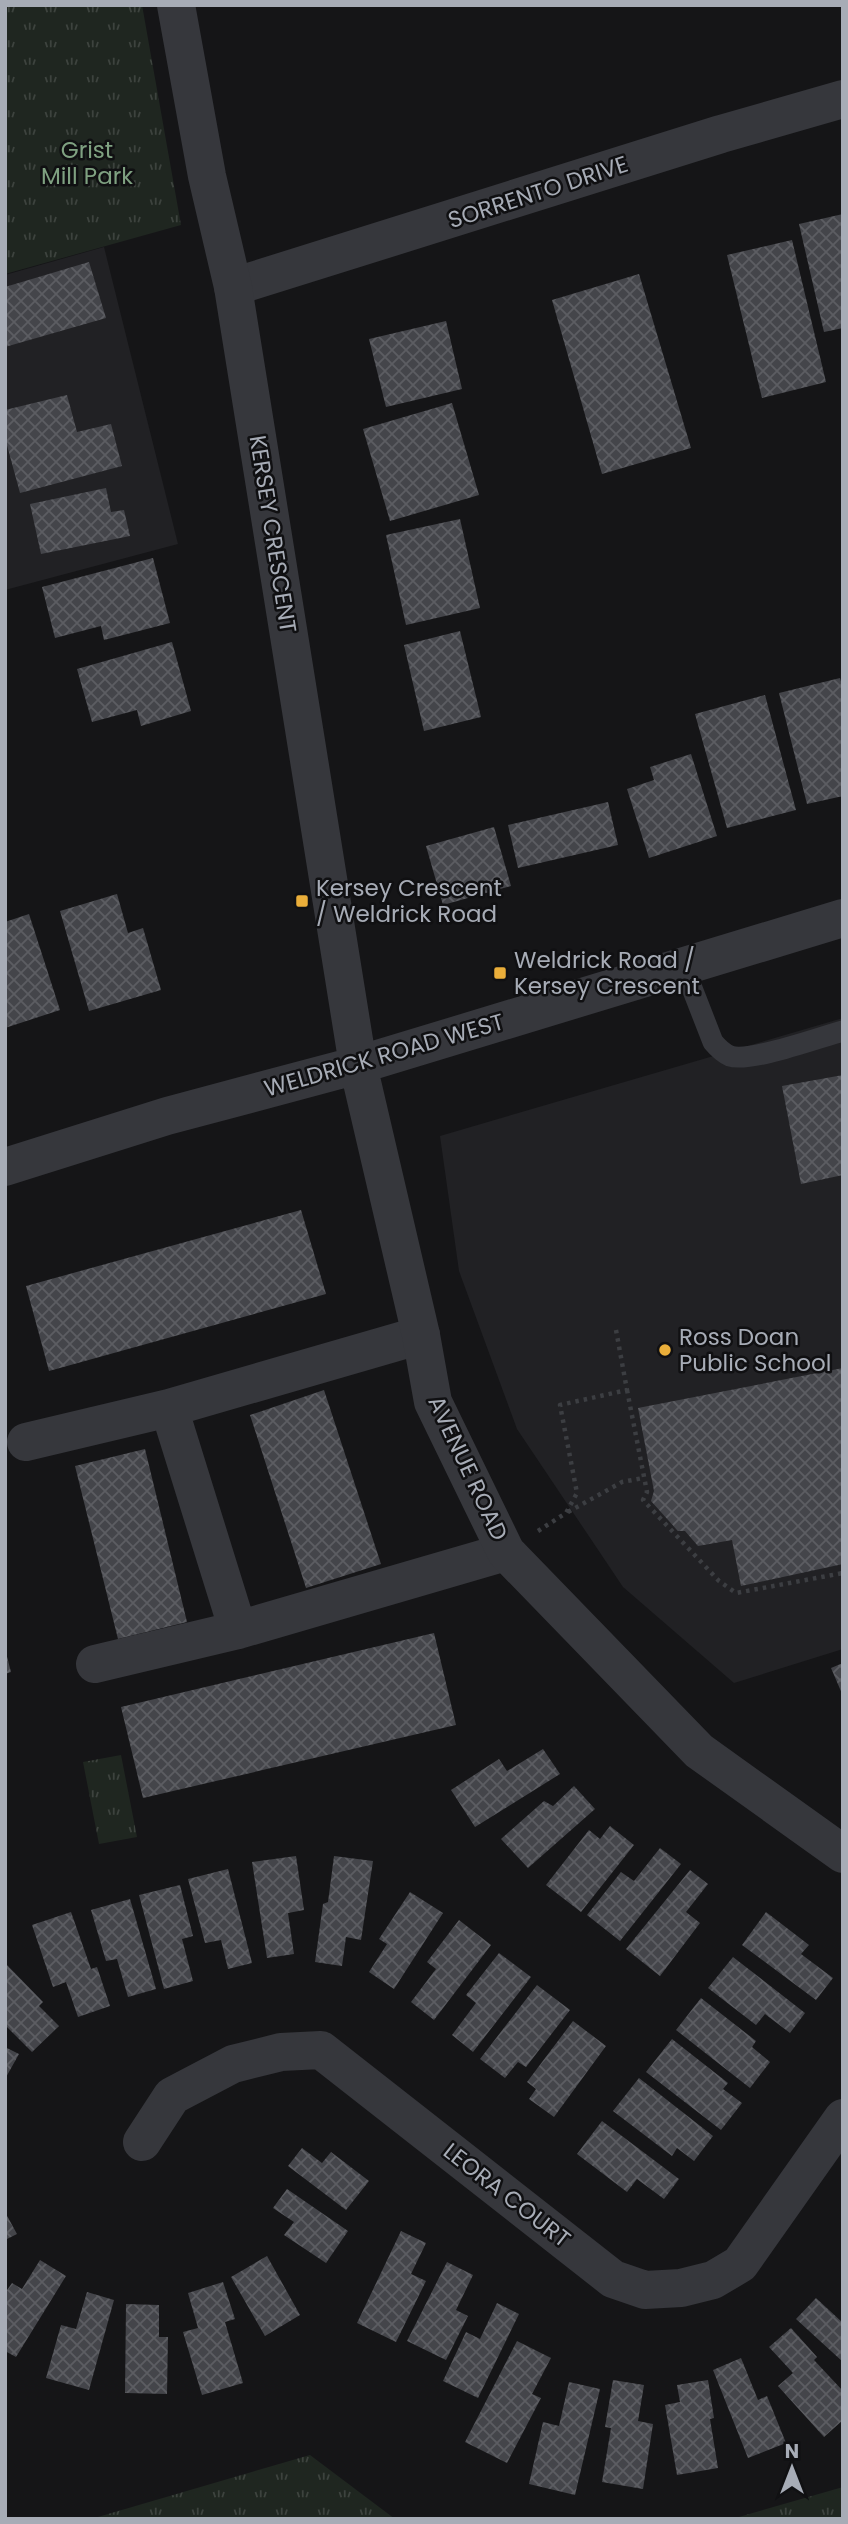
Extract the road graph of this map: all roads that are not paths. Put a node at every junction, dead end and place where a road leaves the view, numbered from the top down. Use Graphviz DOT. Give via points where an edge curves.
graph roads {
  1 [pos="176,5"];
  2 [pos="843,99"];
  3 [pos="233,287"];
  4 [pos="843,919"];
  5 [pos="683,965"];
  6 [pos="843,1031"];
  7 [pos="358,1065"];
  8 [pos="5,1167"];
  9 [pos="421,1335"];
  10 [pos="169,1408"];
  11 [pos="26,1442"];
  12 [pos="506,1552"];
  13 [pos="238,1630"];
  14 [pos="96,1664"];
  15 [pos="843,1854"];
  16 [pos="843,2118"];
  17 [pos="142,2142"];
  1 -- 3 [label="street, KERSEY CRESCENT"];
  2 -- 3 [label="street, SORRENTO DRIVE"];
  3 -- 7 [label="street, KERSEY CRESCENT"];
  4 -- 5 [label="street, WELDRICK ROAD WEST"];
  5 -- 6 [label="lane" via="713,1042 733,1057 754,1056"];
  5 -- 7 [label="street, WELDRICK ROAD WEST"];
  7 -- 8 [label="street, WELDRICK ROAD WEST" via="167,1116"];
  7 -- 9 [label="street, AVENUE ROAD"];
  9 -- 10 [label="street"];
  9 -- 12 [label="street, AVENUE ROAD" via="433,1402"];
  10 -- 11 [label="street"];
  10 -- 13 [label="street"];
  12 -- 13 [label="street"];
  12 -- 15 [label="street, AVENUE ROAD" via="699,1751"];
  13 -- 14 [label="street"];
  16 -- 17 [label="street, LEORA COURT" via="740,2264 713,2280 645,2290 613,2278 321,2050 281,2052 233,2063 172,2096"];
}
